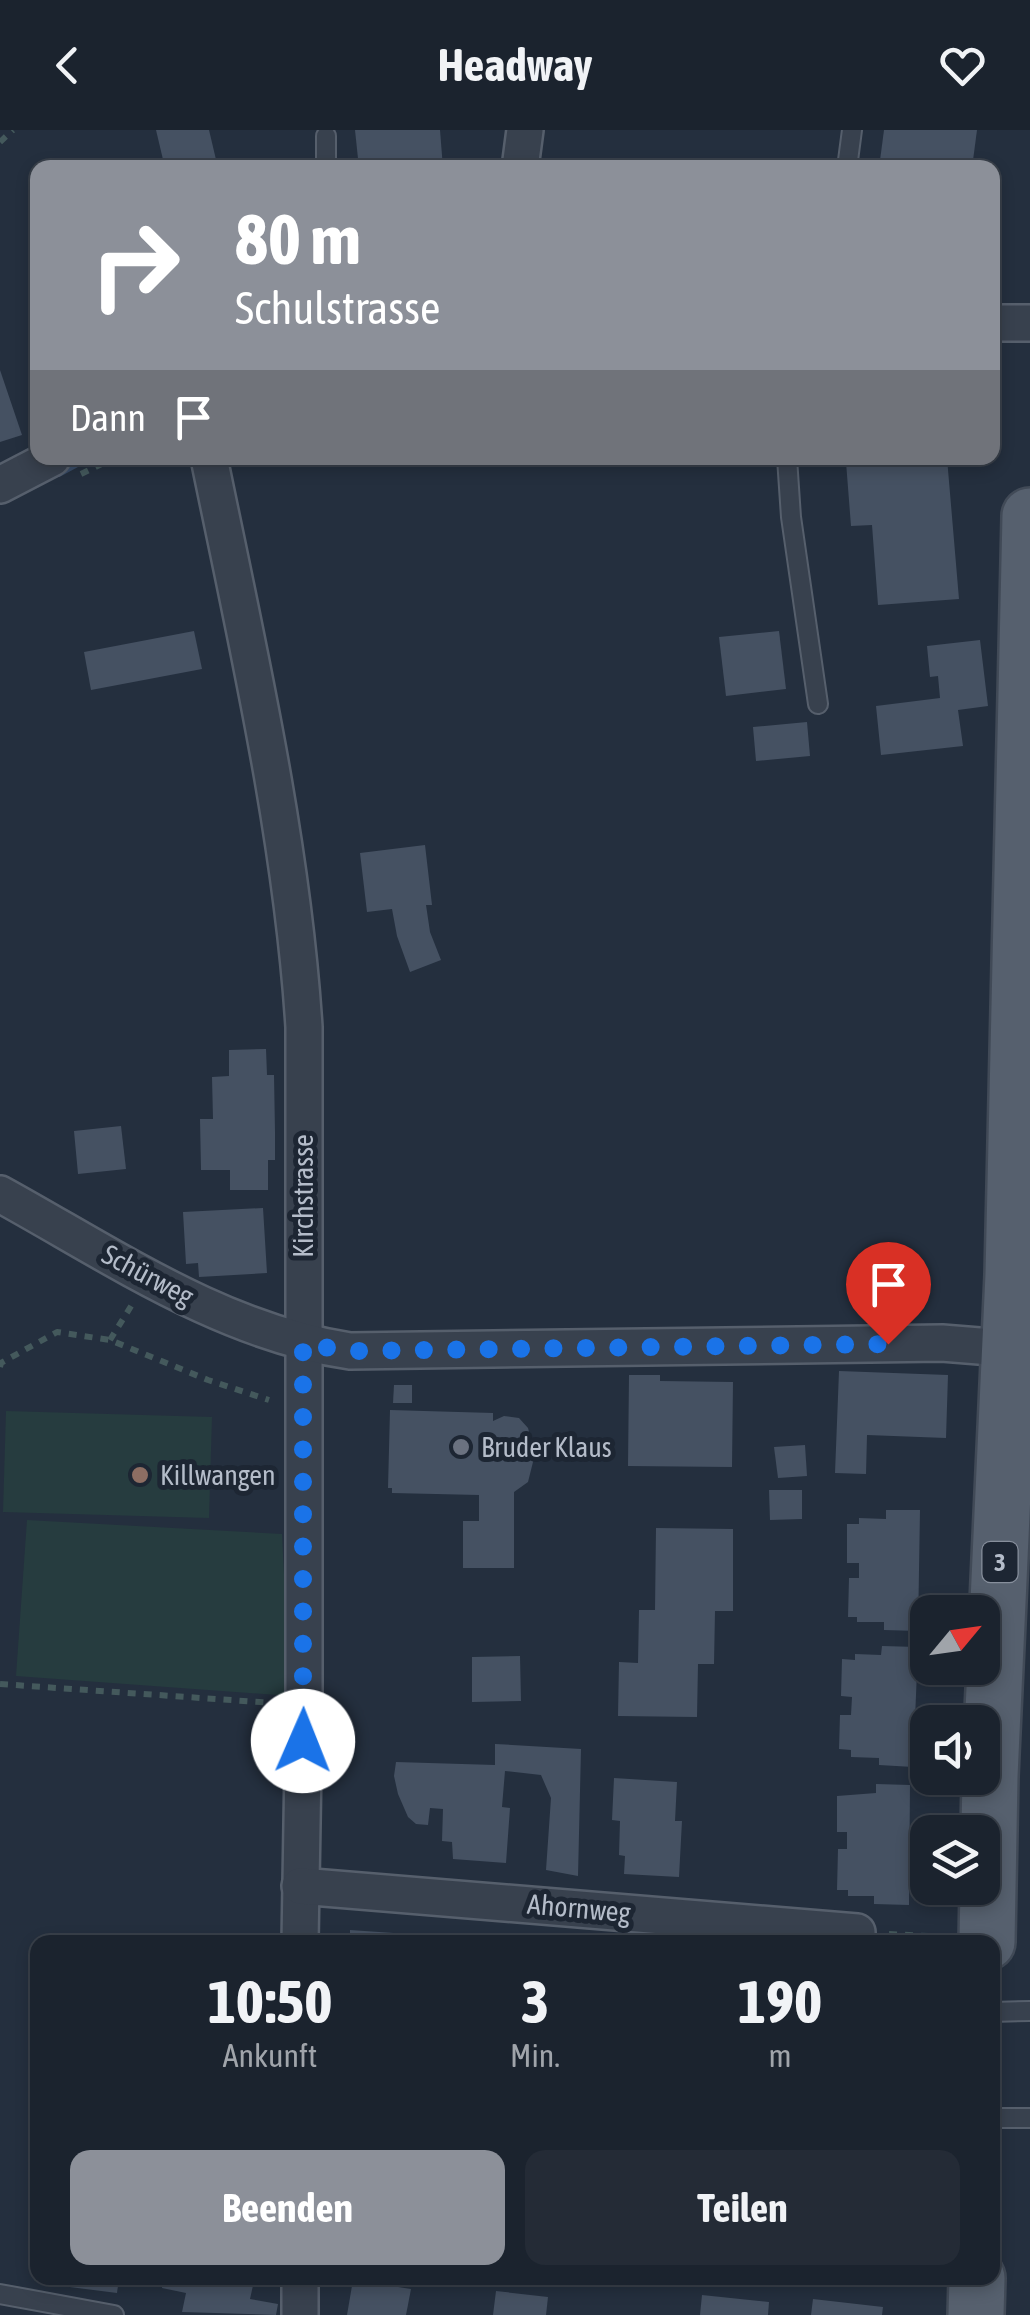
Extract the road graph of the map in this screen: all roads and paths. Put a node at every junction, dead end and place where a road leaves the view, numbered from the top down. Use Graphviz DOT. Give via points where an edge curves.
graph roads {
  1 [pos="13,130"];
  2 [pos="525,130"];
  3 [pos="852,130"];
  4 [pos="326,136"];
  5 [pos="0,142"];
  6 [pos="326,160"];
  7 [pos="521,160"];
  8 [pos="847,160"];
  9 [pos="1000,323"];
  10 [pos="1030,323"];
  11 [pos="38,465"];
  12 [pos="210,465"];
  13 [pos="787,465"];
  14 [pos="0,484"];
  15 [pos="1030,516"];
  16 [pos="818,704"];
  17 [pos="1025,836"];
  18 [pos="0,1194"];
  19 [pos="303,1344"];
  20 [pos="1020,1349"];
  21 [pos="0,1364"];
  22 [pos="304,1412"];
  23 [pos="0,1684"];
  24 [pos="304,1705"];
  25 [pos="300,1886"];
  26 [pos="857,1932"];
  27 [pos="300,1935"];
  28 [pos="900,1935"];
  29 [pos="987,1935"];
  30 [pos="1030,2011"];
  31 [pos="1000,2012"];
  32 [pos="1000,2118"];
  33 [pos="1030,2118"];
  34 [pos="300,2285"];
  35 [pos="977,2285"];
  36 [pos="0,2294"];
  37 [pos="114,2315"];
  38 [pos="300,2315"];
  39 [pos="976,2315"];
  1 -- 5 [label="path"];
  2 -- 7 [label="street"];
  3 -- 8 [label="lane"];
  4 -- 6 [label="lane"];
  9 -- 10 [label="street"];
  11 -- 14 [label="street"];
  12 -- 19 [label="street, Kirchstrasse" via="255,682 299,958"];
  13 -- 16 [label="lane"];
  15 -- 17 [label="main road, 3"];
  17 -- 20 [label="main road, 3" via="1013,1276"];
  18 -- 19 [label="street, Schürweg" via="226,1316"];
  19 -- 20 [label="street, Schürweg" via="350,1351 942,1343"];
  19 -- 22 [label="street, Kirchstrasse"];
  20 -- 29 [label="main road, 3" via="990,1776"];
  21 -- 22 [label="path" via="56,1332 110,1340"];
  22 -- 24 [label="street, Kirchstrasse"];
  23 -- 24 [label="path"];
  24 -- 25 [label="street, Kirchstrasse"];
  25 -- 26 [label="street, Ahornweg"];
  25 -- 27 [label="street, Kirchstrasse"];
  26 -- 28 [label="path"];
  30 -- 31 [label="lane"];
  32 -- 33 [label="lane"];
  34 -- 38 [label="street"];
  35 -- 39 [label="main road"];
  36 -- 37 [label="lane"];
}
